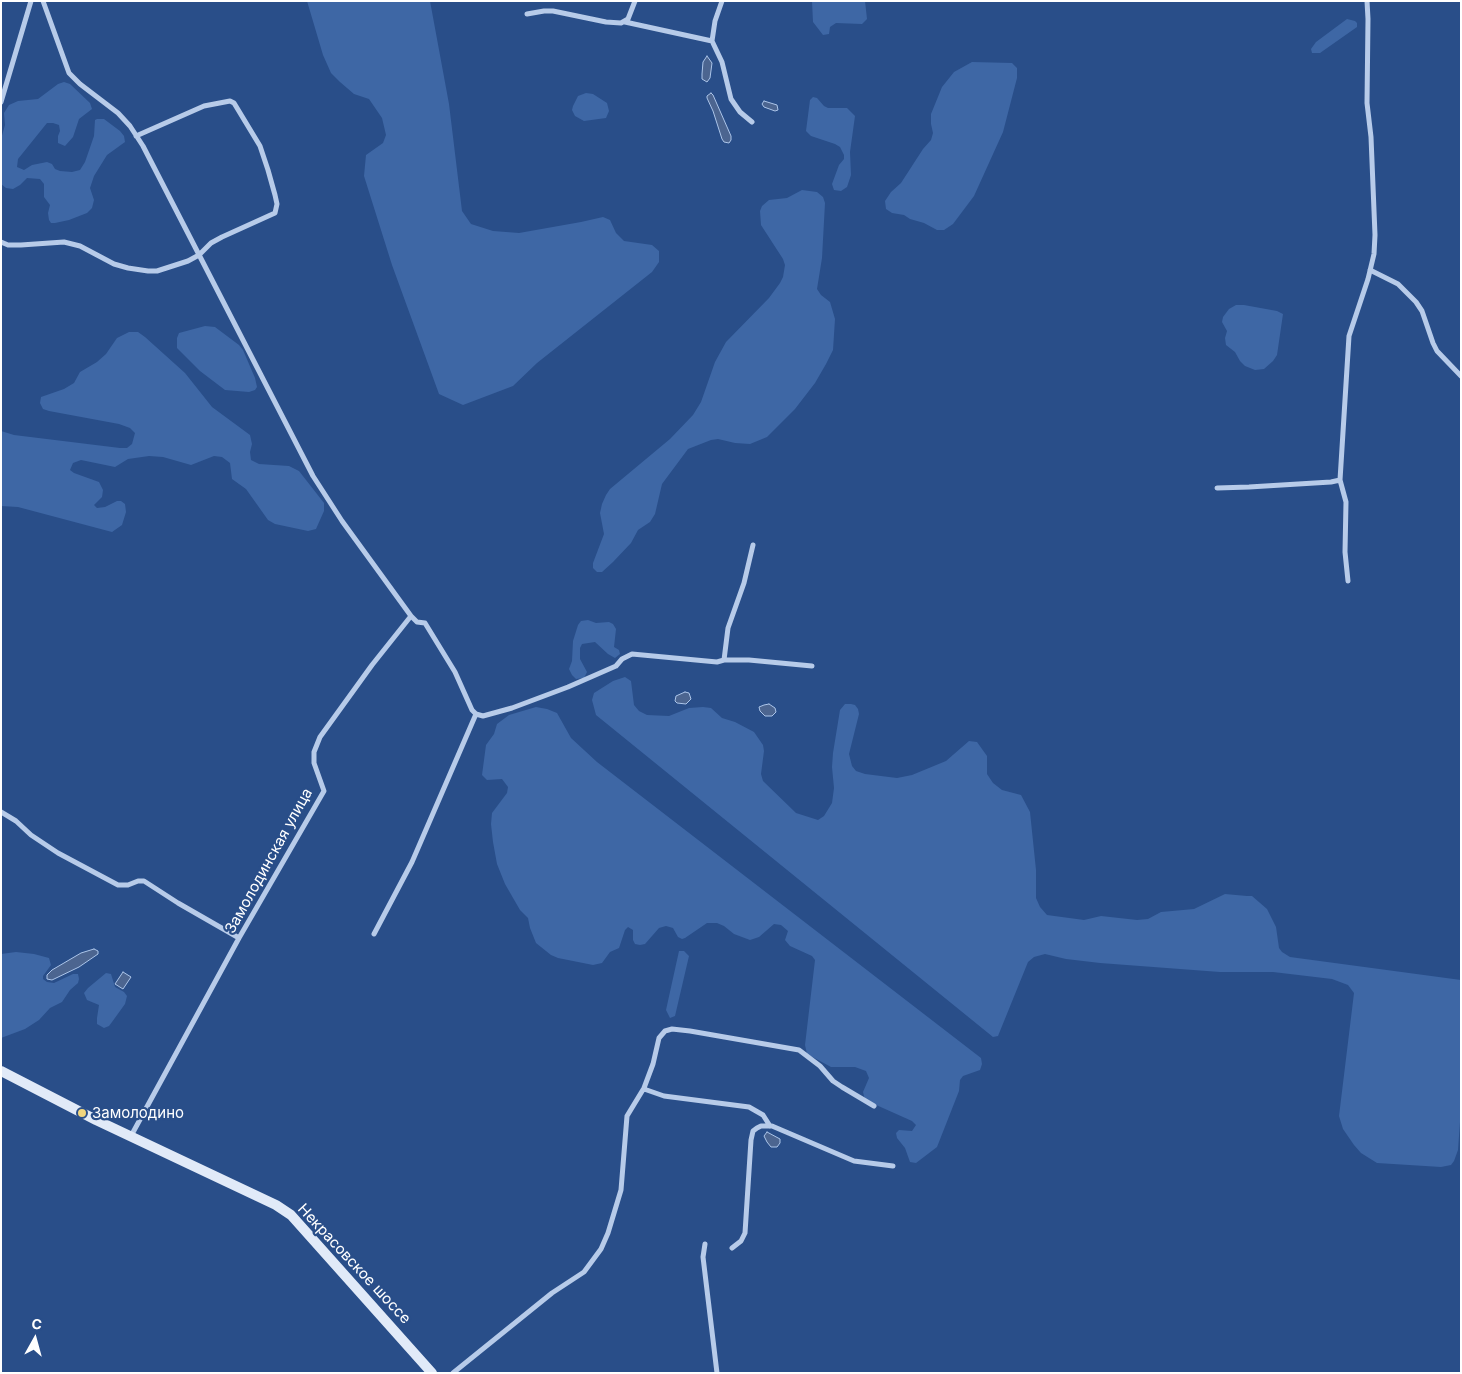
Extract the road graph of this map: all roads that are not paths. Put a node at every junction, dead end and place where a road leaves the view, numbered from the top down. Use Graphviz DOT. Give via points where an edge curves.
graph roads {
  1 [pos="31,1"];
  2 [pos="43,1"];
  3 [pos="635,1"];
  4 [pos="722,1"];
  5 [pos="1367,1"];
  6 [pos="527,14"];
  7 [pos="625,22"];
  8 [pos="712,41"];
  9 [pos="1,102"];
  10 [pos="752,122"];
  11 [pos="136,136"];
  12 [pos="1,242"];
  13 [pos="199,255"];
  14 [pos="1370,270"];
  15 [pos="1461,376"];
  16 [pos="1340,480"];
  17 [pos="1217,488"];
  18 [pos="753,545"];
  19 [pos="1348,581"];
  20 [pos="411,616"];
  21 [pos="724,660"];
  22 [pos="812,666"];
  23 [pos="476,714"];
  24 [pos="1,812"];
  25 [pos="374,934"];
  26 [pos="239,938"];
  27 [pos="1,1071"];
  28 [pos="644,1089"];
  29 [pos="874,1106"];
  30 [pos="770,1126"];
  31 [pos="131,1136"];
  32 [pos="893,1166"];
  33 [pos="705,1244"];
  34 [pos="732,1248"];
  35 [pos="432,1373"];
  36 [pos="453,1373"];
  37 [pos="716,1373"];
  1 -- 9 [label="street"];
  2 -- 11 [label="street" via="69,73 118,113"];
  3 -- 7 [label="street" via="631,16"];
  4 -- 8 [label="street"];
  5 -- 14 [label="street" via="1367,103 1375,235"];
  6 -- 7 [label="street" via="553,11 606,22"];
  7 -- 8 [label="street"];
  8 -- 10 [label="street" via="722,62 731,99"];
  11 -- 13 [label="street"];
  11 -- 13 [label="street" via="204,106 230,101 260,146 277,204 275,214 222,237"];
  12 -- 13 [label="street" via="8,245 64,242 80,246 114,264 148,271 172,267"];
  13 -- 20 [label="street" via="314,476 342,521"];
  14 -- 15 [label="street" via="1398,284 1412,297 1422,311 1432,343"];
  14 -- 16 [label="street" via="1349,336"];
  16 -- 17 [label="street"];
  16 -- 19 [label="street" via="1346,502"];
  18 -- 21 [label="street" via="728,628"];
  20 -- 23 [label="street" via="417,622 425,623 436,638"];
  20 -- 26 [label="street, Замолодинская улица" via="320,737 314,763 324,791"];
  21 -- 22 [label="street"];
  21 -- 23 [label="street" via="632,654 616,666 568,687 512,708 483,716"];
  23 -- 25 [label="street" via="412,862"];
  24 -- 26 [label="street" via="58,853 118,884 128,885 144,880"];
  26 -- 31 [label="street, Замолодинская улица"];
  27 -- 31 [label="street, Некрасовское шоссе"];
  28 -- 29 [label="street" via="659,1038 672,1029 799,1050 833,1081"];
  28 -- 30 [label="street" via="664,1096 749,1107 763,1115"];
  28 -- 36 [label="street" via="627,1116 621,1190 601,1249 584,1272 552,1293"];
  30 -- 32 [label="street" via="848,1159"];
  30 -- 34 [label="street" via="757,1128 752,1135 745,1233"];
  31 -- 35 [label="street, Некрасовское шоссе" via="291,1214"];
  33 -- 37 [label="street" via="703,1257"];
}
